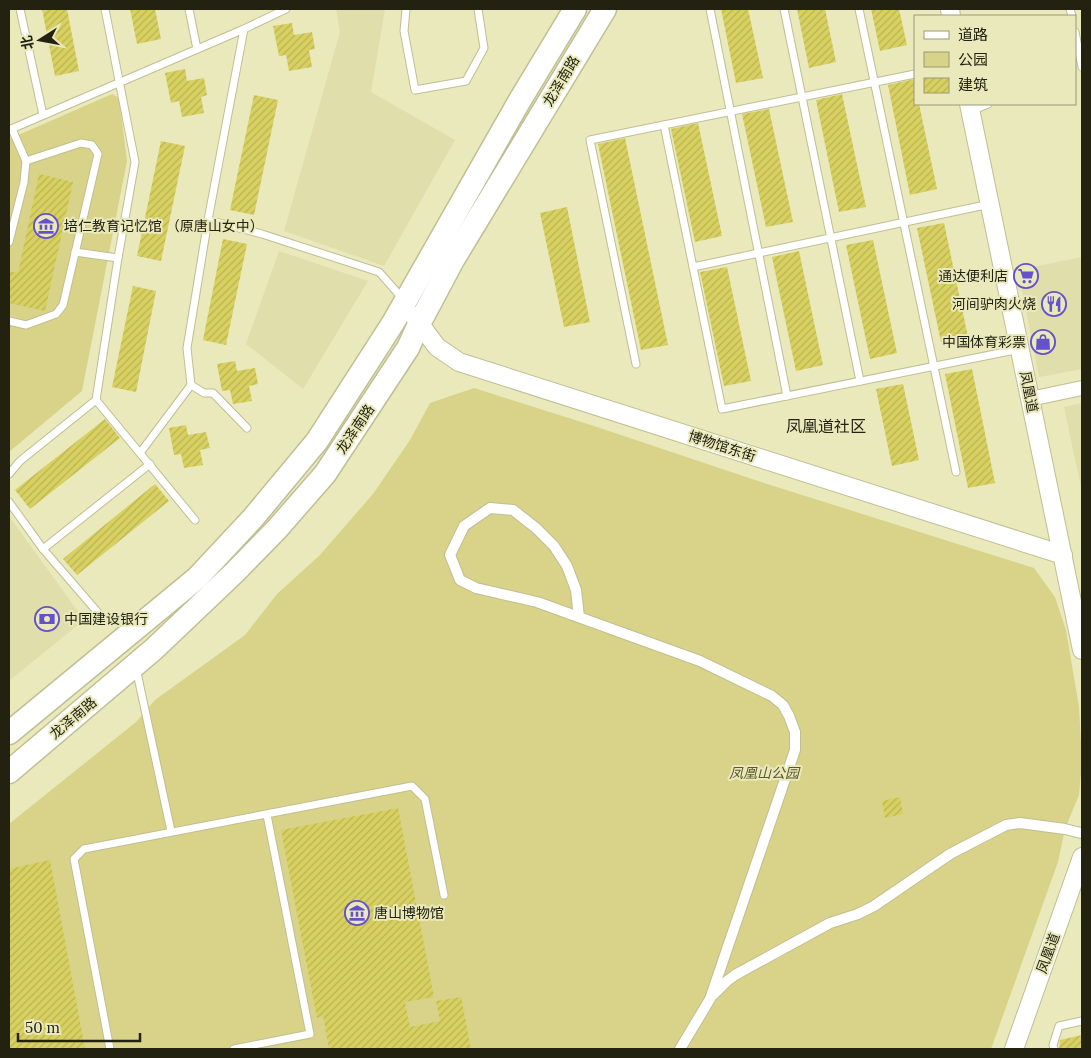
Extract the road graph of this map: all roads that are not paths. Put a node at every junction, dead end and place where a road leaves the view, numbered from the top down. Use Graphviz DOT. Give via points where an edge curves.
graph roads {
  1 [pos="20,9"];
  2 [pos="105,9"];
  3 [pos="189,9"];
  4 [pos="282,9"];
  5 [pos="406,9"];
  6 [pos="478,9"];
  7 [pos="575,9"];
  8 [pos="605,9"];
  9 [pos="710,9"];
  10 [pos="784,9"];
  11 [pos="859,9"];
  12 [pos="244,29"];
  13 [pos="1076,37"];
  14 [pos="197,49"];
  15 [pos="1082,67"];
  16 [pos="914,74"];
  17 [pos="121,82"];
  18 [pos="874,82"];
  19 [pos="802,97"];
  20 [pos="984,105"];
  21 [pos="970,108"];
  22 [pos="730,112"];
  23 [pos="43,116"];
  24 [pos="664,125"];
  25 [pos="10,130"];
  26 [pos="26,161"];
  27 [pos="990,204"];
  28 [pos="208,220"];
  29 [pos="904,222"];
  30 [pos="831,237"];
  31 [pos="9,242"];
  32 [pos="75,252"];
  33 [pos="758,252"];
  34 [pos="118,258"];
  35 [pos="693,267"];
  36 [pos="405,301"];
  37 [pos="9,321"];
  38 [pos="419,324"];
  39 [pos="1020,349"];
  40 [pos="636,364"];
  41 [pos="934,366"];
  42 [pos="860,381"];
  43 [pos="191,385"];
  44 [pos="1082,388"];
  45 [pos="787,396"];
  46 [pos="1030,399"];
  47 [pos="96,400"];
  48 [pos="247,428"];
  49 [pos="140,454"];
  50 [pos="150,464"];
  51 [pos="956,472"];
  52 [pos="9,474"];
  53 [pos="9,502"];
  54 [pos="195,520"];
  55 [pos="43,549"];
  56 [pos="1063,555"];
  57 [pos="100,615"];
  58 [pos="579,617"];
  59 [pos="1082,650"];
  60 [pos="136,664"];
  61 [pos="9,733"];
  62 [pos="9,772"];
  63 [pos="267,814"];
  64 [pos="171,832"];
  65 [pos="1081,834"];
  66 [pos="1082,857"];
  67 [pos="444,895"];
  68 [pos="710,999"];
  69 [pos="1082,1021"];
  70 [pos="110,1049"];
  71 [pos="234,1049"];
  72 [pos="680,1049"];
  73 [pos="1014,1049"];
  74 [pos="1054,1049"];
  1 -- 23 [label="lane"];
  2 -- 17 [label="lane"];
  3 -- 14 [label="lane"];
  4 -- 12 [label="lane"];
  5 -- 6 [label="lane" via="404,31 416,90 466,81 484,48"];
  7 -- 36 [label="main road, 龙泽南路"];
  8 -- 38 [label="main road, 龙泽南路" via="453,260"];
  9 -- 22 [label="lane"];
  10 -- 19 [label="lane"];
  11 -- 18 [label="lane"];
  12 -- 14 [label="lane"];
  12 -- 28 [label="lane"];
  13 -- 15 [label="lane"];
  14 -- 17 [label="lane"];
  16 -- 18 [label="lane"];
  17 -- 23 [label="lane"];
  17 -- 34 [label="lane" via="135,162"];
  18 -- 19 [label="lane"];
  18 -- 29 [label="lane"];
  19 -- 22 [label="lane"];
  19 -- 30 [label="lane"];
  20 -- 21 [label="lane"];
  21 -- 27 [label="street, 凤凰道"];
  22 -- 24 [label="lane"];
  22 -- 33 [label="lane"];
  23 -- 25 [label="lane"];
  24 -- 35 [label="lane"];
  24 -- 40 [label="lane" via="590,140"];
  25 -- 26 [label="lane"];
  26 -- 31 [label="lane"];
  26 -- 32 [label="lane" via="81,144 92,145 98,154"];
  27 -- 29 [label="lane"];
  27 -- 39 [label="street, 凤凰道"];
  28 -- 36 [label="lane" via="379,272"];
  28 -- 43 [label="lane" via="187,348"];
  29 -- 30 [label="lane"];
  29 -- 41 [label="lane"];
  30 -- 33 [label="lane"];
  30 -- 42 [label="lane"];
  32 -- 34 [label="lane"];
  32 -- 37 [label="lane" via="63,305 56,314 26,325"];
  33 -- 35 [label="lane"];
  33 -- 45 [label="lane"];
  34 -- 47 [label="lane"];
  35 -- 45 [label="lane" via="722,409"];
  36 -- 38 [label="street, 博物馆东街"];
  36 -- 61 [label="main road, 龙泽南路" via="318,441 253,518 197,578"];
  38 -- 56 [label="street, 博物馆东街" via="436,346 459,362"];
  38 -- 60 [label="main road, 龙泽南路" via="408,348 325,474 235,572"];
  39 -- 41 [label="lane"];
  39 -- 46 [label="street, 凤凰道"];
  41 -- 42 [label="lane"];
  41 -- 51 [label="lane"];
  42 -- 45 [label="lane"];
  43 -- 48 [label="lane" via="204,394 213,393"];
  43 -- 49 [label="lane"];
  44 -- 46 [label="street"];
  46 -- 56 [label="street, 凤凰道"];
  47 -- 49 [label="lane"];
  47 -- 52 [label="lane" via="20,461"];
  49 -- 50 [label="lane"];
  50 -- 54 [label="lane"];
  50 -- 55 [label="lane"];
  53 -- 55 [label="lane"];
  55 -- 57 [label="lane"];
  56 -- 59 [label="street, 凤凰道"];
  58 -- 58 [label="street" via="576,590 567,566 554,546 536,528 513,510 490,508 464,526 450,555 460,580 476,588 537,602"];
  58 -- 68 [label="street" via="700,660 772,696 783,706 795,732 795,750"];
  60 -- 62 [label="main road, 龙泽南路"];
  60 -- 64 [label="lane"];
  63 -- 64 [label="lane"];
  63 -- 67 [label="lane" via="412,786 425,799"];
  63 -- 71 [label="lane" via="310,1034"];
  64 -- 70 [label="lane" via="84,849 74,859"];
  65 -- 68 [label="street" via="1020,822 1006,825 950,854 874,906 830,923 735,976"];
  66 -- 73 [label="street, 凤凰道"];
  68 -- 72 [label="street"];
  69 -- 74 [label="lane" via="1059,1026"];
}
